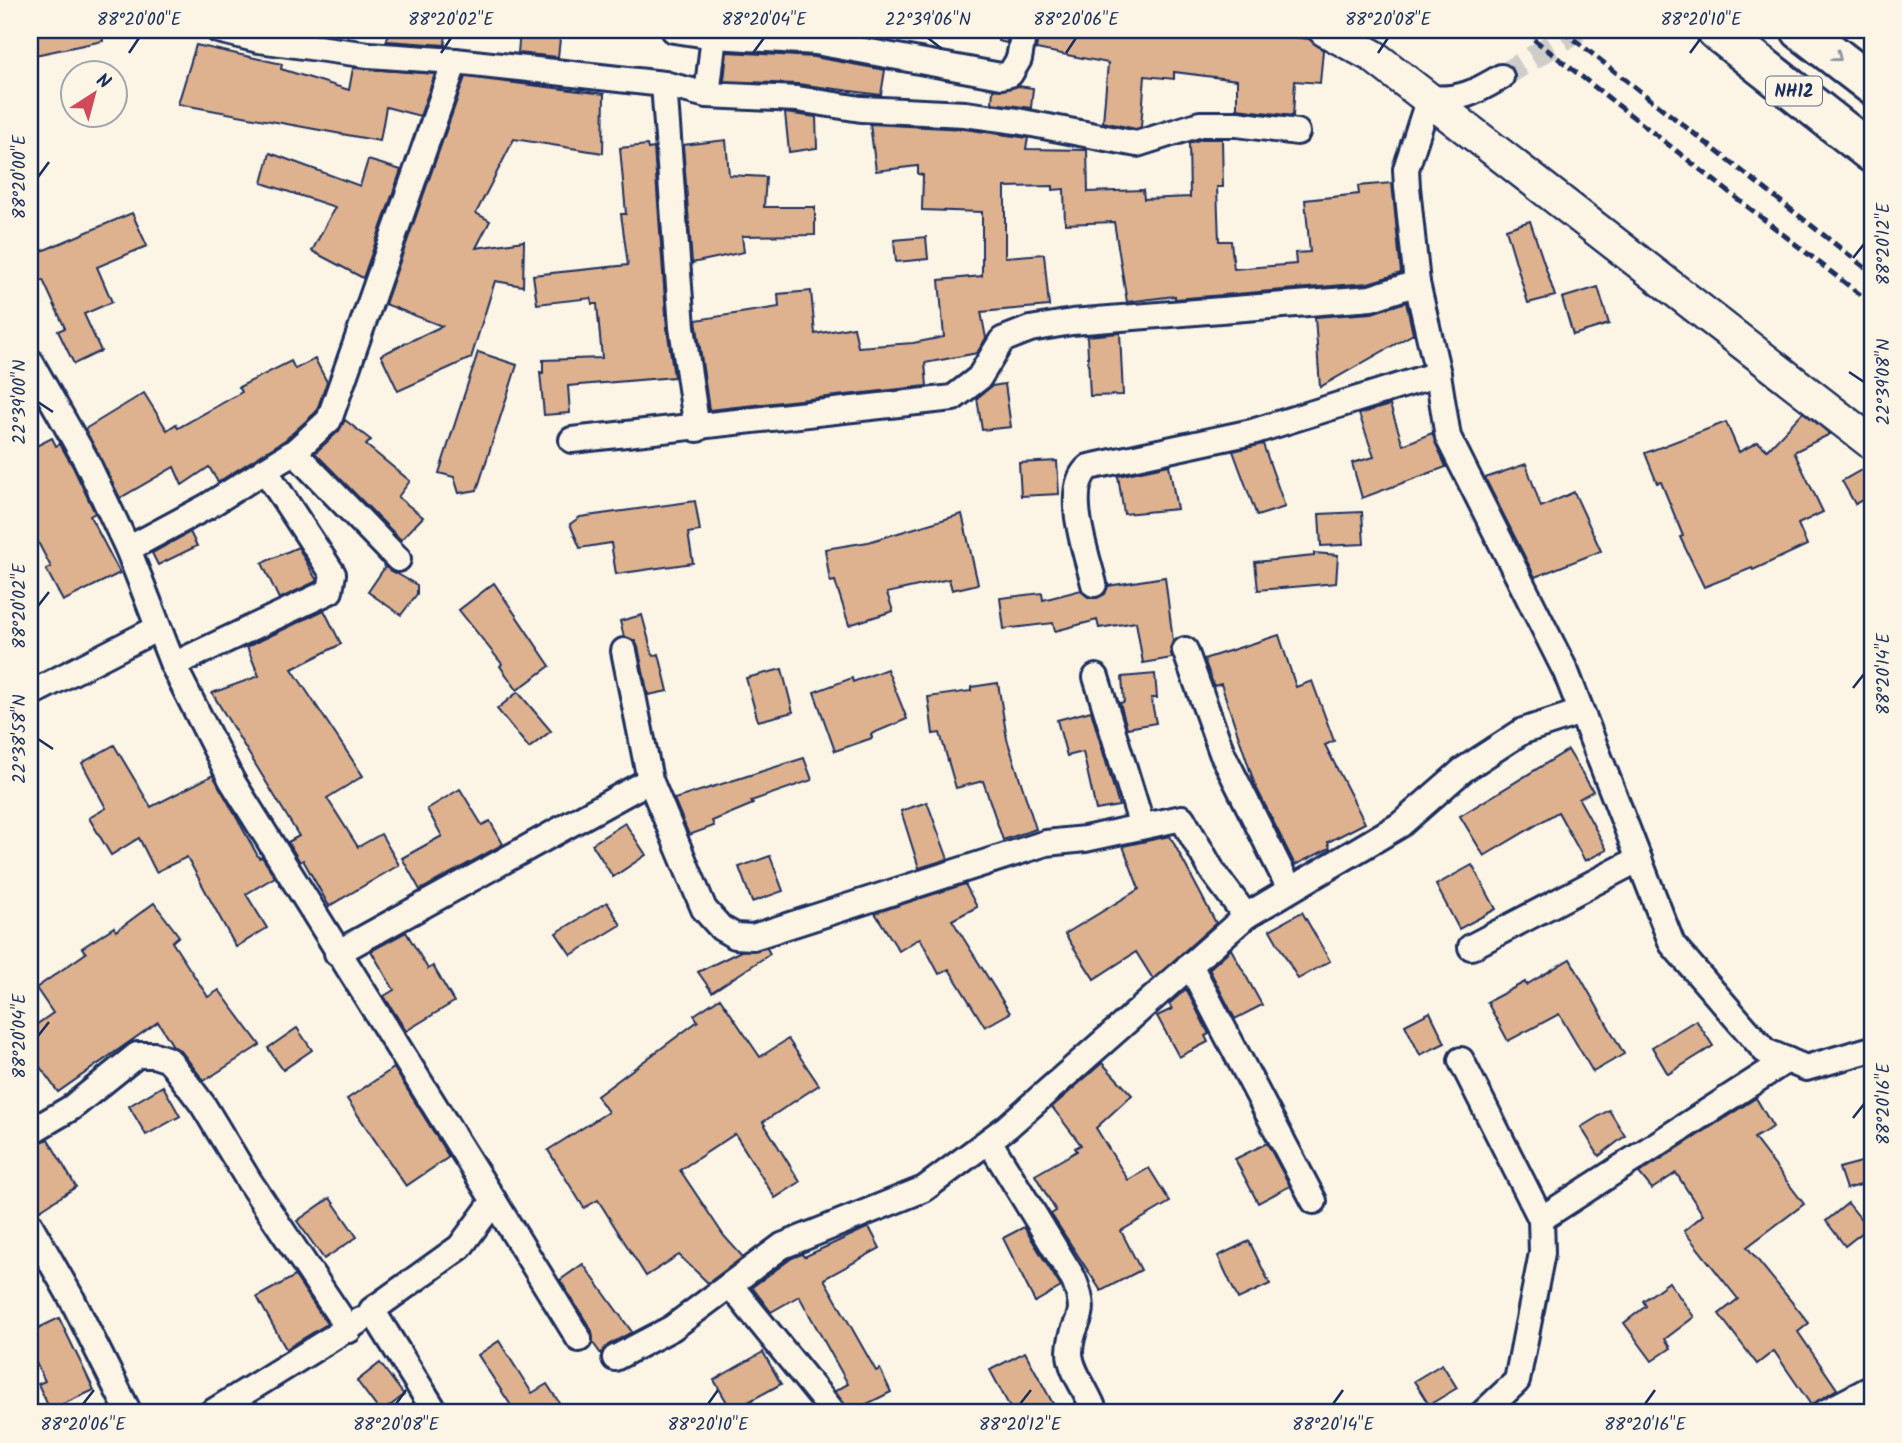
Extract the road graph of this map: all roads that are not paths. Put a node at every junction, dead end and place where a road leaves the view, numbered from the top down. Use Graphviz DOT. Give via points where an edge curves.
graph roads {
  1 [pos="218,30"];
  2 [pos="674,30"];
  3 [pos="1024,30"];
  4 [pos="1325,30"];
  5 [pos="1716,30"];
  6 [pos="1801,30"];
  7 [pos="715,36"];
  8 [pos="454,61"];
  9 [pos="1502,77"];
  10 [pos="664,84"];
  11 [pos="1872,85"];
  12 [pos="707,95"];
  13 [pos="1429,98"];
  14 [pos="1297,132"];
  15 [pos="1872,153"];
  16 [pos="1417,284"];
  17 [pos="30,360"];
  18 [pos="1438,374"];
  19 [pos="697,429"];
  20 [pos="572,440"];
  21 [pos="1872,443"];
  22 [pos="294,452"];
  23 [pos="265,470"];
  24 [pos="128,549"];
  25 [pos="398,559"];
  26 [pos="1094,584"];
  27 [pos="158,628"];
  28 [pos="1185,650"];
  29 [pos="624,651"];
  30 [pos="173,665"];
  31 [pos="1096,677"];
  32 [pos="30,694"];
  33 [pos="1581,712"];
  34 [pos="650,780"];
  35 [pos="1142,826"];
  36 [pos="1639,859"];
  37 [pos="1290,889"];
  38 [pos="1246,916"];
  39 [pos="1471,947"];
  40 [pos="337,953"];
  41 [pos="1190,965"];
  42 [pos="1872,1049"];
  43 [pos="1461,1060"];
  44 [pos="1787,1060"];
  45 [pos="30,1132"];
  46 [pos="989,1141"];
  47 [pos="494,1201"];
  48 [pos="1314,1201"];
  49 [pos="1541,1219"];
  50 [pos="30,1225"];
  51 [pos="730,1285"];
  52 [pos="372,1310"];
  53 [pos="349,1330"];
  54 [pos="579,1339"];
  55 [pos="615,1358"];
  56 [pos="1872,1388"];
  57 [pos="129,1413"];
  58 [pos="211,1413"];
  59 [pos="436,1413"];
  60 [pos="834,1413"];
  61 [pos="1095,1413"];
  62 [pos="1483,1413"];
  63 [pos="1824,1413"];
  1 -- 8 [label="street" via="369,55"];
  2 -- 7 [label="street"];
  3 -- 7 [label="street" via="1019,59 1010,74 1001,76 816,42"];
  4 -- 13 [label="street" via="1373,55"];
  5 -- 15 [label="highway, NH12"];
  6 -- 11 [label="highway, NH12, one-way"];
  7 -- 12 [label="street"];
  8 -- 10 [label="street"];
  8 -- 22 [label="street" via="335,409 321,430"];
  9 -- 13 [label="street" via="1469,96"];
  10 -- 12 [label="street"];
  10 -- 19 [label="street" via="682,327"];
  12 -- 14 [label="street" via="965,114 1137,145 1200,124"];
  13 -- 16 [label="street" via="1406,169"];
  13 -- 21 [label="street"];
  16 -- 18 [label="street"];
  16 -- 19 [label="street" via="1371,298 1030,329 1002,340 979,377 954,398"];
  17 -- 24 [label="street" via="86,460"];
  18 -- 26 [label="street" via="1252,432 1089,467 1082,473 1077,494"];
  18 -- 33 [label="street" via="1448,437 1566,672"];
  19 -- 20 [label="street"];
  22 -- 23 [label="street"];
  22 -- 25 [label="street"];
  23 -- 24 [label="street"];
  23 -- 30 [label="street" via="333,574 330,591"];
  24 -- 27 [label="street"];
  27 -- 30 [label="street"];
  27 -- 32 [label="street"];
  28 -- 37 [label="street" via="1222,753"];
  29 -- 34 [label="street"];
  30 -- 40 [label="street" via="232,781"];
  31 -- 35 [label="street"];
  33 -- 36 [label="street"];
  33 -- 37 [label="street" via="1523,732 1463,770 1400,825"];
  34 -- 35 [label="street" via="704,909 721,928 736,936 753,937 790,926 1046,843"];
  34 -- 40 [label="street"];
  35 -- 38 [label="street" via="1182,818 1213,872"];
  36 -- 39 [label="street"];
  36 -- 44 [label="street" via="1672,944 1765,1051"];
  37 -- 38 [label="street"];
  38 -- 41 [label="street"];
  40 -- 47 [label="street"];
  41 -- 46 [label="street"];
  41 -- 48 [label="street"];
  42 -- 44 [label="street" via="1806,1068"];
  43 -- 49 [label="street"];
  44 -- 49 [label="street"];
  45 -- 53 [label="street" via="71,1108 137,1055 169,1060 204,1105"];
  46 -- 51 [label="street" via="924,1189 782,1246"];
  46 -- 61 [label="street" via="1080,1296 1083,1310 1070,1353"];
  47 -- 52 [label="street" via="460,1247"];
  47 -- 54 [label="street"];
  49 -- 62 [label="street" via="1542,1253 1517,1381"];
  50 -- 57 [label="street"];
  51 -- 55 [label="street" via="672,1328"];
  51 -- 60 [label="street"];
  52 -- 53 [label="street"];
  52 -- 59 [label="street"];
  53 -- 58 [label="street"];
  56 -- 63 [label="street"];
}
